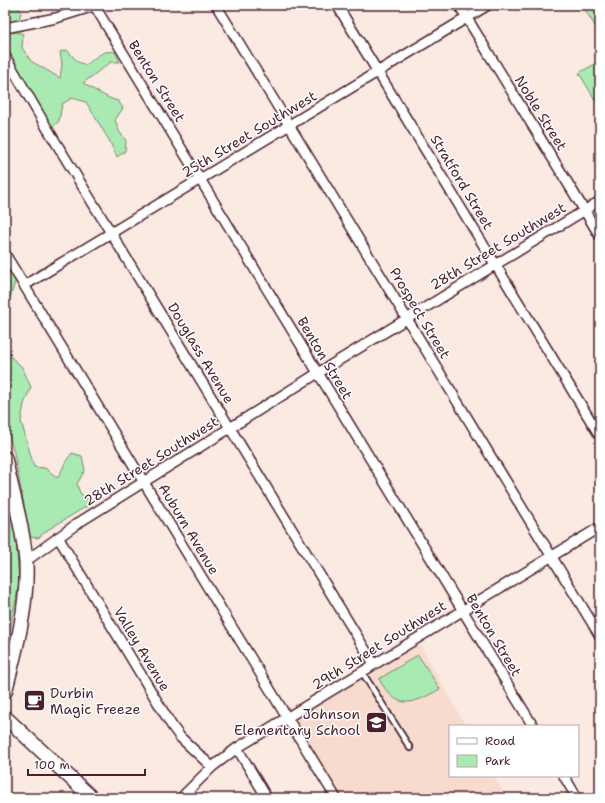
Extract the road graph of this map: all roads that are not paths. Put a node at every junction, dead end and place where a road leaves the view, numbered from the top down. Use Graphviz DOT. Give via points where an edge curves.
graph roads {
  1 [pos="95,5"];
  2 [pos="216,5"];
  3 [pos="337,5"];
  4 [pos="459,5"];
  5 [pos="488,5"];
  6 [pos="467,18"];
  7 [pos="5,28"];
  8 [pos="5,56"];
  9 [pos="378,72"];
  10 [pos="289,126"];
  11 [pos="200,180"];
  12 [pos="600,201"];
  13 [pos="584,211"];
  14 [pos="112,234"];
  15 [pos="600,236"];
  16 [pos="5,254"];
  17 [pos="496,264"];
  18 [pos="24,285"];
  19 [pos="406,318"];
  20 [pos="318,372"];
  21 [pos="230,428"];
  22 [pos="600,436"];
  23 [pos="5,458"];
  24 [pos="144,481"];
  25 [pos="600,527"];
  26 [pos="58,537"];
  27 [pos="551,556"];
  28 [pos="26,561"];
  29 [pos="462,610"];
  30 [pos="600,636"];
  31 [pos="374,664"];
  32 [pos="362,672"];
  33 [pos="5,692"];
  34 [pos="5,717"];
  35 [pos="287,718"];
  36 [pos="532,725"];
  37 [pos="237,748"];
  38 [pos="410,748"];
  39 [pos="212,768"];
  40 [pos="565,777"];
  41 [pos="92,798"];
  42 [pos="181,798"];
  43 [pos="267,798"];
  44 [pos="336,798"];
  45 [pos="577,798"];
  1 -- 7 [label="street" via="56,18"];
  1 -- 11 [label="street, Benton Street"];
  2 -- 10 [label="street, Prospect Street"];
  3 -- 9 [label="street, Stratford Street"];
  4 -- 6 [label="street, Noble Street"];
  5 -- 6 [label="street, 25th Street Southwest"];
  6 -- 9 [label="street, 25th Street Southwest"];
  6 -- 13 [label="street, Noble Street"];
  8 -- 14 [label="street, Douglass Avenue"];
  9 -- 10 [label="street, 25th Street Southwest"];
  9 -- 17 [label="street, Stratford Street"];
  10 -- 11 [label="street, 25th Street Southwest"];
  10 -- 19 [label="street, Prospect Street"];
  11 -- 14 [label="street, 25th Street Southwest"];
  11 -- 20 [label="street, Benton Street"];
  12 -- 13 [label="street, 28th Street Southwest"];
  13 -- 15 [label="street, Noble Street"];
  13 -- 17 [label="street, 28th Street Southwest"];
  14 -- 18 [label="street, 25th Street Southwest"];
  14 -- 21 [label="street, Douglass Avenue"];
  16 -- 18 [label="street, Auburn Avenue"];
  17 -- 19 [label="street, 28th Street Southwest"];
  17 -- 22 [label="street, Stratford Street"];
  18 -- 24 [label="street, Auburn Avenue"];
  19 -- 20 [label="street, 28th Street Southwest"];
  19 -- 27 [label="street, Prospect Street"];
  20 -- 21 [label="street, 28th Street Southwest"];
  20 -- 29 [label="street, Benton Street"];
  21 -- 24 [label="street, 28th Street Southwest"];
  21 -- 31 [label="street, Douglass Avenue"];
  23 -- 28 [label="main road"];
  24 -- 26 [label="street, 28th Street Southwest"];
  24 -- 35 [label="street, Auburn Avenue"];
  25 -- 27 [label="street, 29th Street Southwest"];
  26 -- 28 [label="street, 28th Street Southwest"];
  26 -- 39 [label="street, Valley Avenue" via="172,726"];
  27 -- 29 [label="street, 29th Street Southwest"];
  27 -- 30 [label="street, Prospect Street"];
  28 -- 33 [label="main road" via="23,609 16,651"];
  29 -- 31 [label="street, 29th Street Southwest"];
  29 -- 36 [label="street, Benton Street"];
  31 -- 32 [label="street, 29th Street Southwest"];
  32 -- 35 [label="street, 29th Street Southwest"];
  32 -- 38 [label="lane"];
  34 -- 41 [label="main road"];
  35 -- 37 [label="street, 29th Street Southwest"];
  35 -- 44 [label="street, Auburn Avenue"];
  37 -- 39 [label="street, 29th Street Southwest"];
  37 -- 43 [label="street"];
  39 -- 42 [label="street, 29th Street Southwest"];
  40 -- 45 [label="street"];
}
